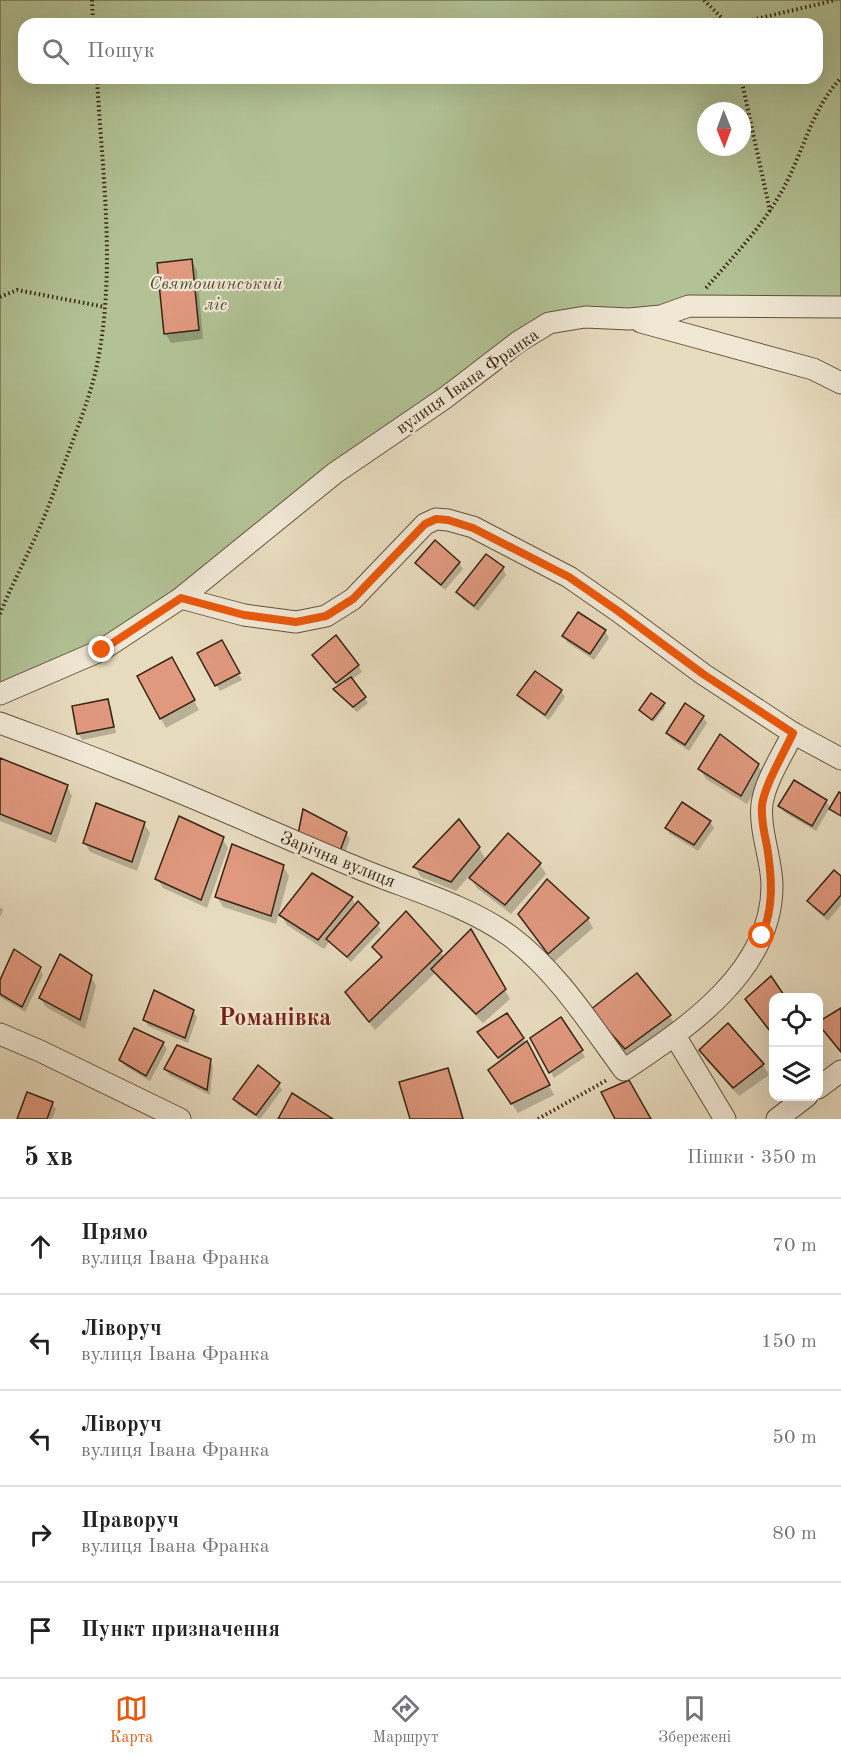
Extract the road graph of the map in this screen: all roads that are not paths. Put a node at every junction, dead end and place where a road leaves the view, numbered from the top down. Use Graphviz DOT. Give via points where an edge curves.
graph roads {
  1 [pos="841,307"];
  2 [pos="629,319"];
  3 [pos="841,382"];
  4 [pos="181,598"];
  5 [pos="0,694"];
  6 [pos="0,723"];
  7 [pos="793,733"];
  8 [pos="840,758"];
  9 [pos="0,1034"];
  10 [pos="675,1036"];
  11 [pos="841,1071"];
  12 [pos="823,1085"];
  13 [pos="800,1101"];
  14 [pos="180,1119"];
  15 [pos="725,1119"];
  16 [pos="777,1119"];
  1 -- 2 [label="street, вулиця Івана Франка" via="689,306 661,316"];
  2 -- 3 [label="street" via="813,369"];
  2 -- 4 [label="street, вулиця Івана Франка" via="585,317 549,323 518,342 445,398 335,473"];
  4 -- 5 [label="street, вулиця Івана Франка" via="102,650"];
  4 -- 7 [label="street" via="244,615 296,622 326,616 353,599 425,524 436,519 448,520 473,528 569,577 703,674"];
  6 -- 10 [label="street, Зарічна вулиця" via="120,768 478,917 533,955 624,1070"];
  7 -- 8 [label="street"];
  7 -- 10 [label="street" via="762,805 772,885 765,929 737,977"];
  9 -- 14 [label="street"];
  10 -- 15 [label="street"];
  11 -- 12 [label="street"];
  13 -- 16 [label="street"];
}
